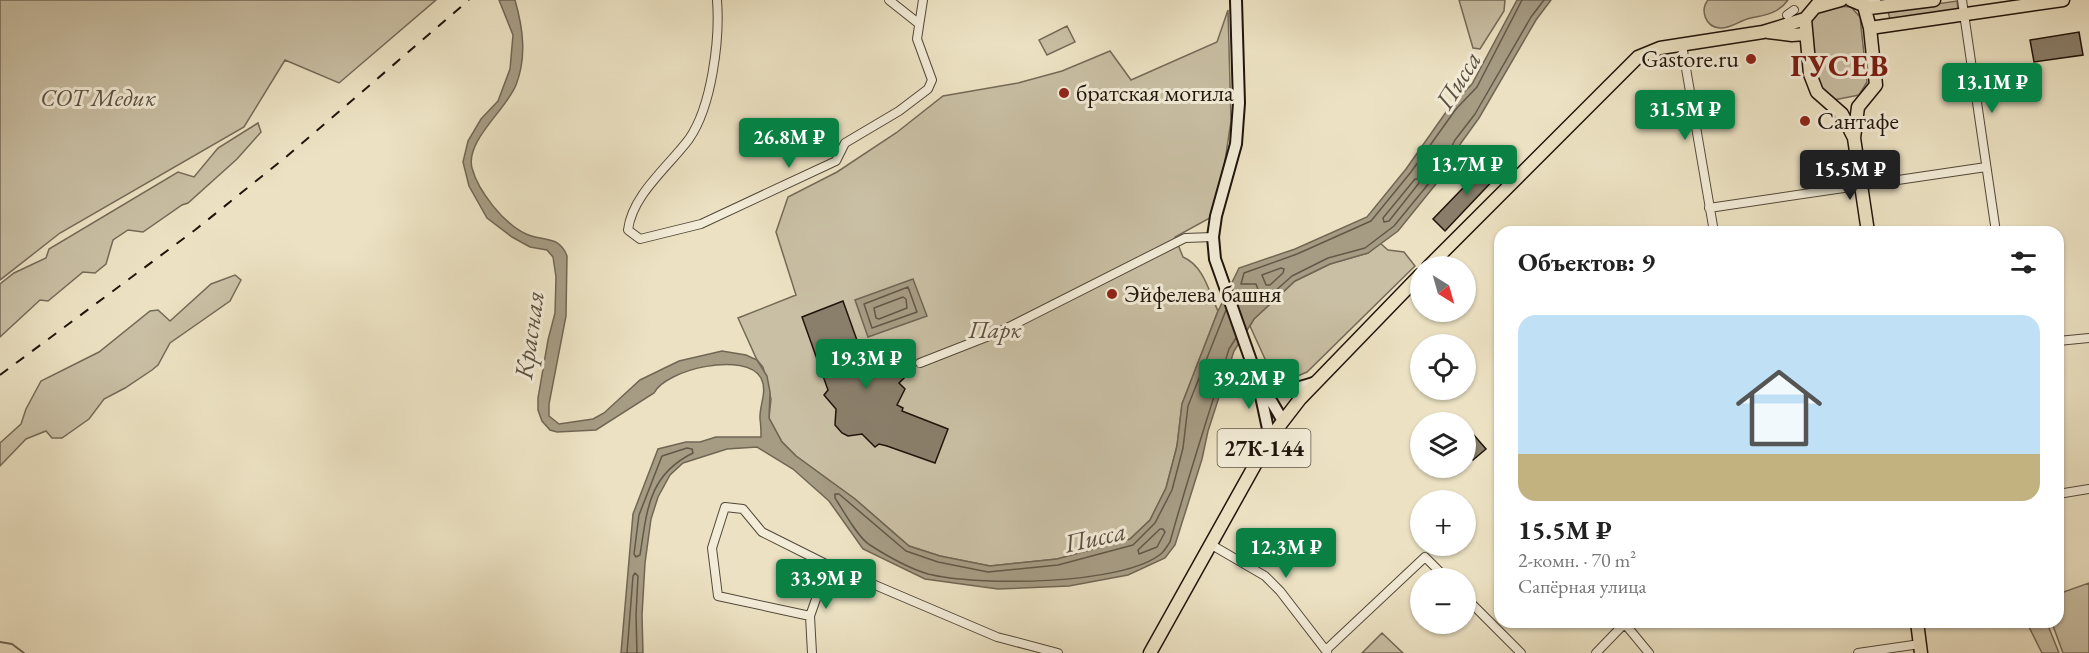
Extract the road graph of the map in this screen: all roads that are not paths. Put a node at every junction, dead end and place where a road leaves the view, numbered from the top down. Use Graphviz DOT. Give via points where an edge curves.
graph roads {
  1 [pos="717,0"];
  2 [pos="889,0"];
  3 [pos="923,0"];
  4 [pos="1236,0"];
  5 [pos="1847,0"];
  6 [pos="1876,0"];
  7 [pos="1934,0"];
  8 [pos="1962,0"];
  9 [pos="2063,0"];
  10 [pos="1818,3"];
  11 [pos="1865,3"];
  12 [pos="1794,10"];
  13 [pos="1965,14"];
  14 [pos="1786,15"];
  15 [pos="1805,19"];
  16 [pos="918,23"];
  17 [pos="1870,28"];
  18 [pos="1763,32"];
  19 [pos="1805,34"];
  20 [pos="1682,45"];
  21 [pos="1865,99"];
  22 [pos="1832,105"];
  23 [pos="1854,138"];
  24 [pos="1986,166"];
  25 [pos="1862,187"];
  26 [pos="1709,208"];
  27 [pos="1713,226"];
  28 [pos="1867,226"];
  29 [pos="1995,226"];
  30 [pos="1213,237"];
  31 [pos="1439,256"];
  32 [pos="1410,285"];
  33 [pos="2089,338"];
  34 [pos="2064,340"];
  35 [pos="920,363"];
  36 [pos="1256,375"];
  37 [pos="1319,380"];
  38 [pos="1283,421"];
  39 [pos="1270,438"];
  40 [pos="2089,489"];
  41 [pos="2064,493"];
  42 [pos="1210,544"];
  43 [pos="828,565"];
  44 [pos="1414,568"];
  45 [pos="1436,568"];
  46 [pos="1410,571"];
  47 [pos="1476,608"];
  48 [pos="810,616"];
  49 [pos="1494,626"];
  50 [pos="1496,628"];
  51 [pos="1621,628"];
  52 [pos="1630,628"];
  53 [pos="1918,628"];
  54 [pos="1921,648"];
  55 [pos="1327,651"];
  56 [pos="812,653"];
  57 [pos="1058,653"];
  58 [pos="1150,653"];
  59 [pos="1521,653"];
  60 [pos="1596,653"];
  61 [pos="1649,653"];
  62 [pos="1858,653"];
  1 -- 16 [label="street" via="715,53 705,105 689,138 631,212 628,230 634,237 640,239 701,224 836,161 845,143 928,89 932,80 917,39"];
  2 -- 16 [label="street"];
  3 -- 16 [label="street"];
  4 -- 30 [label="main road" via="1236,144"];
  5 -- 10 [label="main road"];
  5 -- 11 [label="main road"];
  6 -- 11 [label="street" via="1875,7"];
  7 -- 11 [label="main road" via="1878,8"];
  8 -- 13 [label="street"];
  9 -- 13 [label="main road"];
  10 -- 15 [label="main road"];
  11 -- 17 [label="main road"];
  12 -- 14 [label="street"];
  13 -- 17 [label="main road"];
  13 -- 24 [label="street"];
  15 -- 18 [label="main road"];
  15 -- 19 [label="main road"];
  17 -- 21 [label="main road" via="1876,84"];
  18 -- 19 [label="main road"];
  18 -- 20 [label="main road"];
  19 -- 22 [label="main road" via="1813,83 1822,99"];
  20 -- 26 [label="street"];
  20 -- 31 [label="main road" via="1649,51 1628,65"];
  21 -- 22 [label="main road"];
  21 -- 23 [label="main road" via="1856,111"];
  22 -- 23 [label="main road" via="1842,114"];
  23 -- 25 [label="main road"];
  24 -- 25 [label="street"];
  24 -- 29 [label="street"];
  25 -- 26 [label="street"];
  25 -- 28 [label="main road"];
  26 -- 27 [label="street"];
  30 -- 35 [label="street" via="1185,238 999,332"];
  30 -- 36 [label="main road" via="1221,281"];
  32 -- 37 [label="main road, 27К-144"];
  33 -- 34 [label="street"];
  36 -- 37 [label="main road" via="1282,390"];
  36 -- 38 [label="main road"];
  36 -- 39 [label="main road"];
  37 -- 38 [label="main road, 27К-144"];
  38 -- 39 [label="main road, 27К-144"];
  39 -- 42 [label="main road, 27К-144"];
  40 -- 41 [label="street"];
  42 -- 55 [label="street" via="1265,576"];
  42 -- 58 [label="main road, 27К-144"];
  43 -- 48 [label="street"];
  43 -- 48 [label="street" via="762,532 743,509 725,507 712,548 718,597"];
  43 -- 57 [label="street" via="997,637"];
  44 -- 45 [label="street" via="1425,557"];
  46 -- 55 [label="street"];
  47 -- 49 [label="street"];
  48 -- 56 [label="street"];
  50 -- 59 [label="street"];
  51 -- 60 [label="street"];
  52 -- 61 [label="street"];
  53 -- 54 [label="main road"];
  54 -- 62 [label="street"];
}
